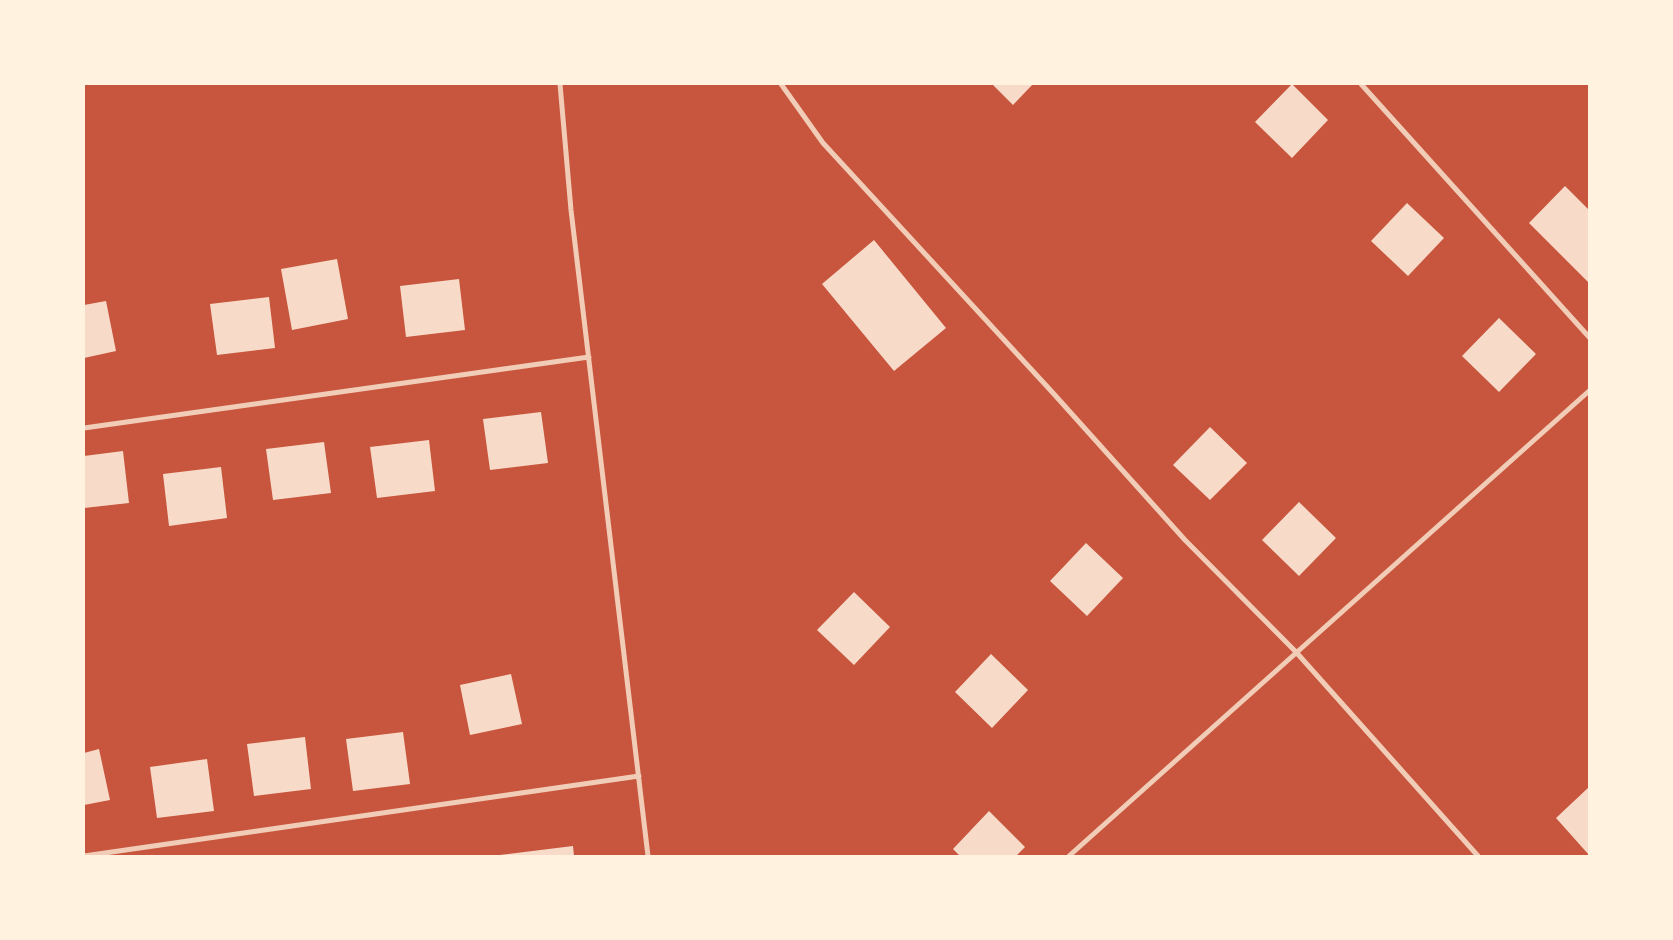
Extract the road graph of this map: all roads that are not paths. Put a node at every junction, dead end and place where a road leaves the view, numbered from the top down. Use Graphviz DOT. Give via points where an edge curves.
graph roads {
  1 [pos="560,84"];
  2 [pos="781,84"];
  3 [pos="1361,84"];
  4 [pos="1589,337"];
  5 [pos="589,357"];
  6 [pos="1589,391"];
  7 [pos="84,428"];
  8 [pos="1296,652"];
  9 [pos="639,776"];
  10 [pos="84,856"];
  11 [pos="648,856"];
  12 [pos="1069,856"];
  13 [pos="1478,856"];
  1 -- 5 [label="street"];
  2 -- 8 [label="street" via="822,143 1185,540"];
  3 -- 4 [label="street"];
  5 -- 7 [label="street"];
  5 -- 9 [label="street"];
  6 -- 8 [label="street"];
  8 -- 12 [label="street"];
  8 -- 13 [label="street"];
  9 -- 10 [label="street"];
  9 -- 11 [label="street"];
}
